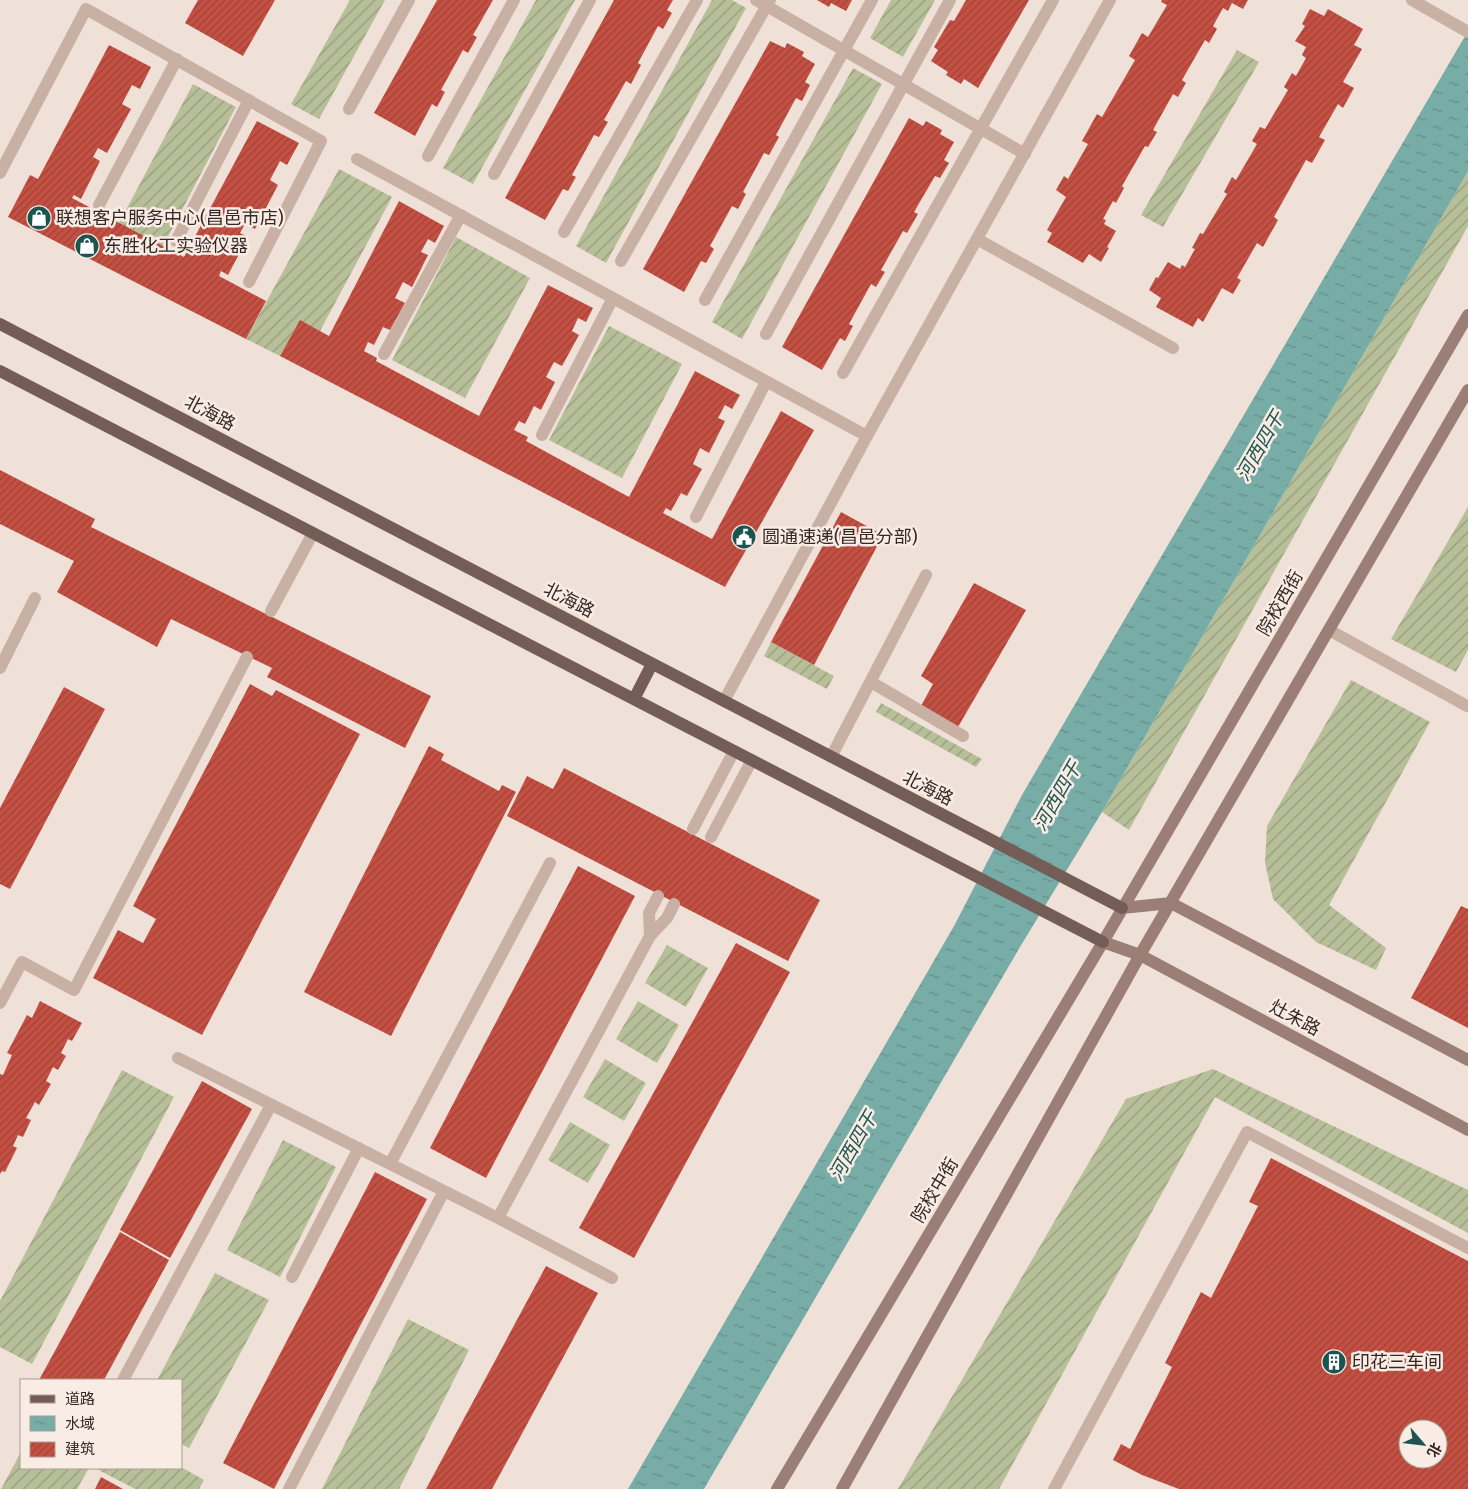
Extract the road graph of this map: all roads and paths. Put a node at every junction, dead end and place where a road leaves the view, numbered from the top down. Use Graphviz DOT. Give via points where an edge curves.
graph roads {
  1 [pos="409,0"];
  2 [pos="514,0"];
  3 [pos="590,0"];
  4 [pos="697,0"];
  5 [pos="872,0"];
  6 [pos="950,0"];
  7 [pos="1053,0"];
  8 [pos="1110,0"];
  9 [pos="1412,0"];
  10 [pos="765,2"];
  11 [pos="1464,30"];
  12 [pos="844,50"];
  13 [pos="177,59"];
  14 [pos="904,84"];
  15 [pos="249,100"];
  16 [pos="349,109"];
  17 [pos="981,128"];
  18 [pos="1024,154"];
  19 [pos="428,156"];
  20 [pos="357,159"];
  21 [pos="0,173"];
  22 [pos="494,174"];
  23 [pos="99,205"];
  24 [pos="461,215"];
  25 [pos="564,232"];
  26 [pos="977,239"];
  27 [pos="176,241"];
  28 [pos="621,261"];
  29 [pos="249,282"];
  30 [pos="613,298"];
  31 [pos="705,300"];
  32 [pos="1468,315"];
  33 [pos="0,324"];
  34 [pos="766,334"];
  35 [pos="1173,348"];
  36 [pos="384,354"];
  37 [pos="0,371"];
  38 [pos="843,373"];
  39 [pos="766,382"];
  40 [pos="1468,390"];
  41 [pos="542,435"];
  42 [pos="866,436"];
  43 [pos="696,517"];
  44 [pos="313,533"];
  45 [pos="926,575"];
  46 [pos="36,598"];
  47 [pos="271,612"];
  48 [pos="1328,630"];
  49 [pos="247,657"];
  50 [pos="652,664"];
  51 [pos="0,668"];
  52 [pos="871,682"];
  53 [pos="634,699"];
  54 [pos="724,701"];
  55 [pos="1467,706"];
  56 [pos="963,736"];
  57 [pos="734,751"];
  58 [pos="831,757"];
  59 [pos="752,760"];
  60 [pos="693,829"];
  61 [pos="711,837"];
  62 [pos="550,864"];
  63 [pos="658,896"];
  64 [pos="1171,903"];
  65 [pos="674,904"];
  66 [pos="1122,908"];
  67 [pos="650,936"];
  68 [pos="1102,942"];
  69 [pos="1140,955"];
  70 [pos="0,1003"];
  71 [pos="178,1058"];
  72 [pos="1468,1060"];
  73 [pos="271,1105"];
  74 [pos="1468,1130"];
  75 [pos="359,1148"];
  76 [pos="390,1164"];
  77 [pos="444,1191"];
  78 [pos="498,1218"];
  79 [pos="1468,1248"];
  80 [pos="292,1277"];
  81 [pos="612,1278"];
  82 [pos="124,1379"];
  83 [pos="289,1489"];
  84 [pos="777,1489"];
  85 [pos="842,1489"];
  86 [pos="1054,1489"];
  1 -- 16 [label="street"];
  2 -- 19 [label="street"];
  3 -- 22 [label="street"];
  4 -- 25 [label="street"];
  5 -- 12 [label="street"];
  6 -- 14 [label="street"];
  7 -- 17 [label="street"];
  8 -- 18 [label="street"];
  9 -- 11 [label="street"];
  10 -- 12 [label="street"];
  10 -- 28 [label="street"];
  12 -- 14 [label="street"];
  12 -- 31 [label="street"];
  13 -- 15 [label="street"];
  13 -- 21 [label="street" via="86,9"];
  13 -- 23 [label="street"];
  14 -- 17 [label="street"];
  14 -- 34 [label="street"];
  15 -- 27 [label="street"];
  15 -- 29 [label="street" via="321,141"];
  17 -- 18 [label="street"];
  17 -- 38 [label="street"];
  18 -- 26 [label="street"];
  20 -- 24 [label="street"];
  24 -- 30 [label="street"];
  24 -- 36 [label="street"];
  26 -- 35 [label="street"];
  26 -- 42 [label="street"];
  30 -- 39 [label="street"];
  30 -- 41 [label="street"];
  32 -- 66 [label="main road, 院校西街"];
  33 -- 50 [label="main road, 北海路"];
  37 -- 44 [label="main road"];
  39 -- 42 [label="street"];
  39 -- 43 [label="street"];
  40 -- 48 [label="main road"];
  42 -- 54 [label="street"];
  44 -- 47 [label="street"];
  44 -- 53 [label="main road"];
  45 -- 52 [label="street"];
  46 -- 51 [label="street"];
  48 -- 55 [label="street"];
  48 -- 64 [label="main road"];
  49 -- 70 [label="street" via="74,990 22,962"];
  50 -- 53 [label="main road"];
  50 -- 54 [label="main road, 北海路"];
  52 -- 56 [label="street"];
  52 -- 58 [label="street"];
  53 -- 57 [label="main road"];
  54 -- 58 [label="main road, 北海路"];
  57 -- 59 [label="main road"];
  57 -- 60 [label="street"];
  58 -- 66 [label="main road, 北海路"];
  59 -- 61 [label="street"];
  59 -- 68 [label="main road"];
  62 -- 76 [label="street"];
  63 -- 67 [label="street" via="649,913"];
  64 -- 66 [label="main road"];
  64 -- 69 [label="main road"];
  64 -- 72 [label="main road"];
  65 -- 67 [label="street" via="667,918"];
  66 -- 68 [label="main road, 院校中街"];
  67 -- 78 [label="street"];
  68 -- 69 [label="main road, 灶朱路"];
  68 -- 84 [label="main road, 院校中街"];
  69 -- 74 [label="main road, 灶朱路"];
  69 -- 85 [label="main road"];
  71 -- 73 [label="street"];
  73 -- 75 [label="street"];
  73 -- 82 [label="street"];
  75 -- 76 [label="street"];
  75 -- 80 [label="street"];
  76 -- 77 [label="street"];
  77 -- 78 [label="street"];
  77 -- 83 [label="street"];
  78 -- 81 [label="street"];
  79 -- 86 [label="street" via="1246,1132"];
}
